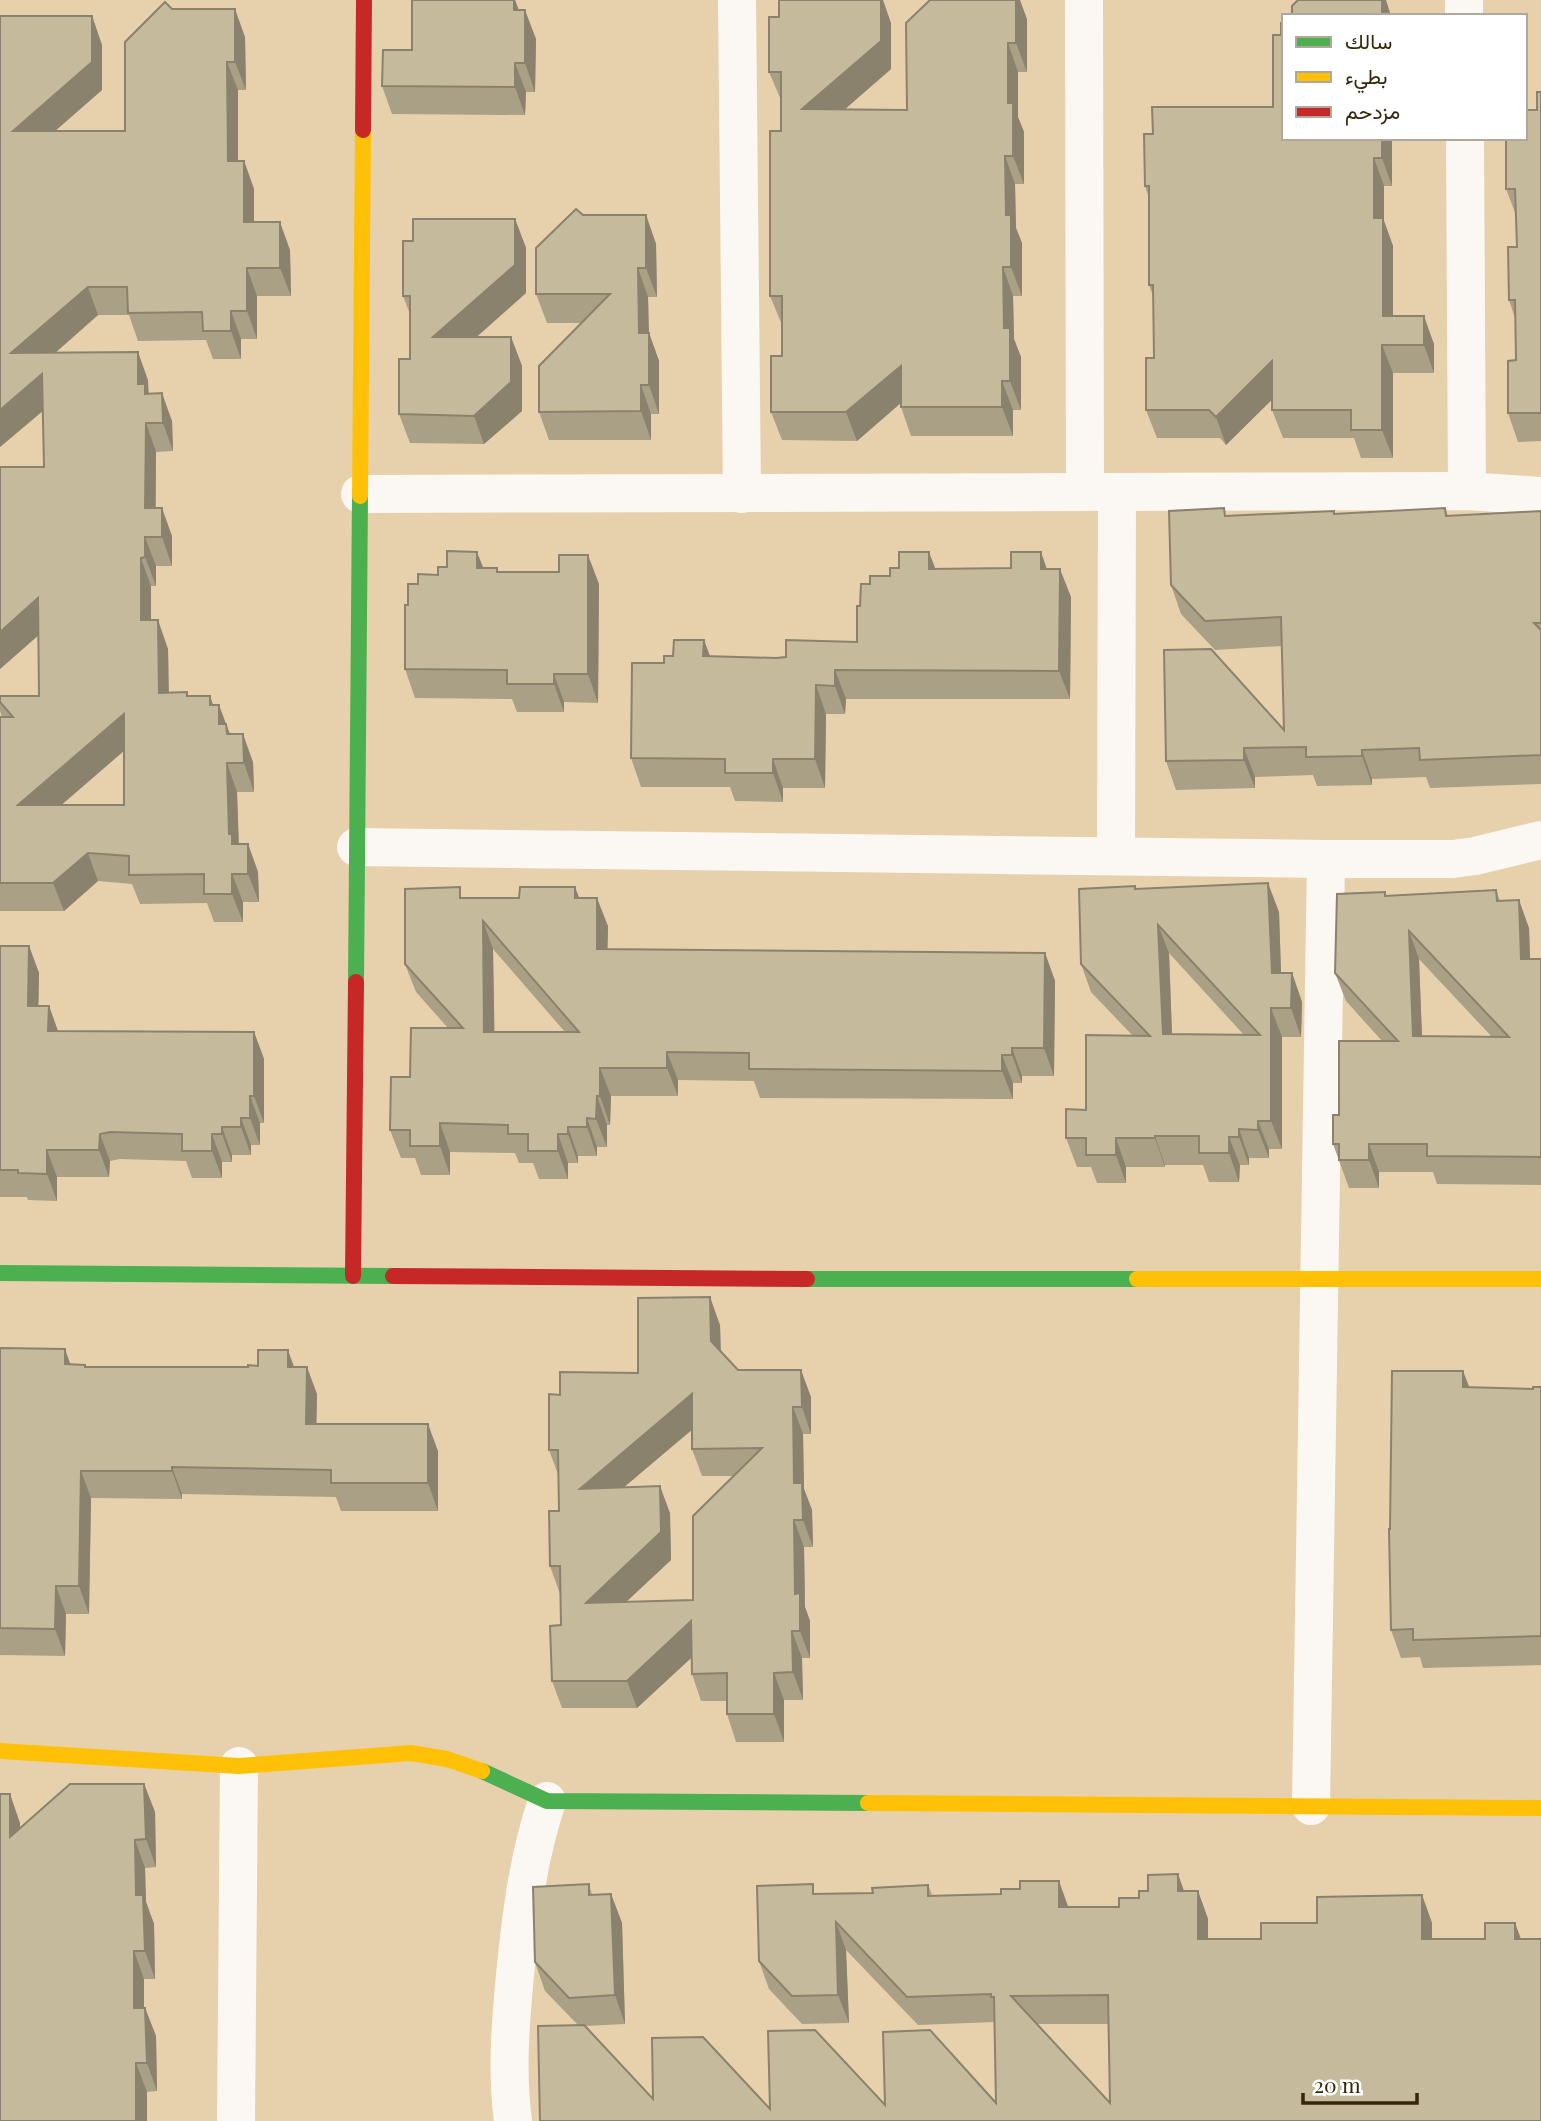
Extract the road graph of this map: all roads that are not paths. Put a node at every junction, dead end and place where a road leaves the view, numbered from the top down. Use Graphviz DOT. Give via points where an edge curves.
graph roads {
  1 [pos="364,0"];
  2 [pos="737,0"];
  3 [pos="1084,0"];
  4 [pos="1465,140"];
  5 [pos="1467,491"];
  6 [pos="1101,492"];
  7 [pos="360,494"];
  8 [pos="742,494"];
  9 [pos="1541,496"];
  10 [pos="1541,840"];
  11 [pos="356,847"];
  12 [pos="1116,855"];
  13 [pos="1326,859"];
  14 [pos="0,1273"];
  15 [pos="353,1276"];
  16 [pos="1319,1278"];
  17 [pos="1541,1279"];
  18 [pos="0,1751"];
  19 [pos="239,1766"];
  20 [pos="547,1801"];
  21 [pos="1311,1806"];
  22 [pos="1541,1808"];
  23 [pos="236,2121"];
  24 [pos="513,2121"];
  1 -- 7 [label="street"];
  2 -- 8 [label="street"];
  3 -- 6 [label="street"];
  4 -- 5 [label="street"];
  5 -- 6 [label="street"];
  5 -- 9 [label="street"];
  6 -- 8 [label="street"];
  6 -- 12 [label="street"];
  7 -- 8 [label="street"];
  7 -- 11 [label="street"];
  10 -- 13 [label="street" via="1453,859"];
  11 -- 12 [label="street"];
  11 -- 15 [label="street"];
  12 -- 13 [label="street"];
  13 -- 16 [label="street"];
  14 -- 15 [label="street"];
  15 -- 16 [label="street"];
  16 -- 17 [label="street"];
  16 -- 21 [label="street"];
  18 -- 19 [label="street"];
  19 -- 20 [label="street" via="432,1754 474,1766"];
  19 -- 23 [label="street"];
  20 -- 21 [label="street"];
  20 -- 24 [label="street" via="523,1894 509,2090"];
  21 -- 22 [label="street"];
}
